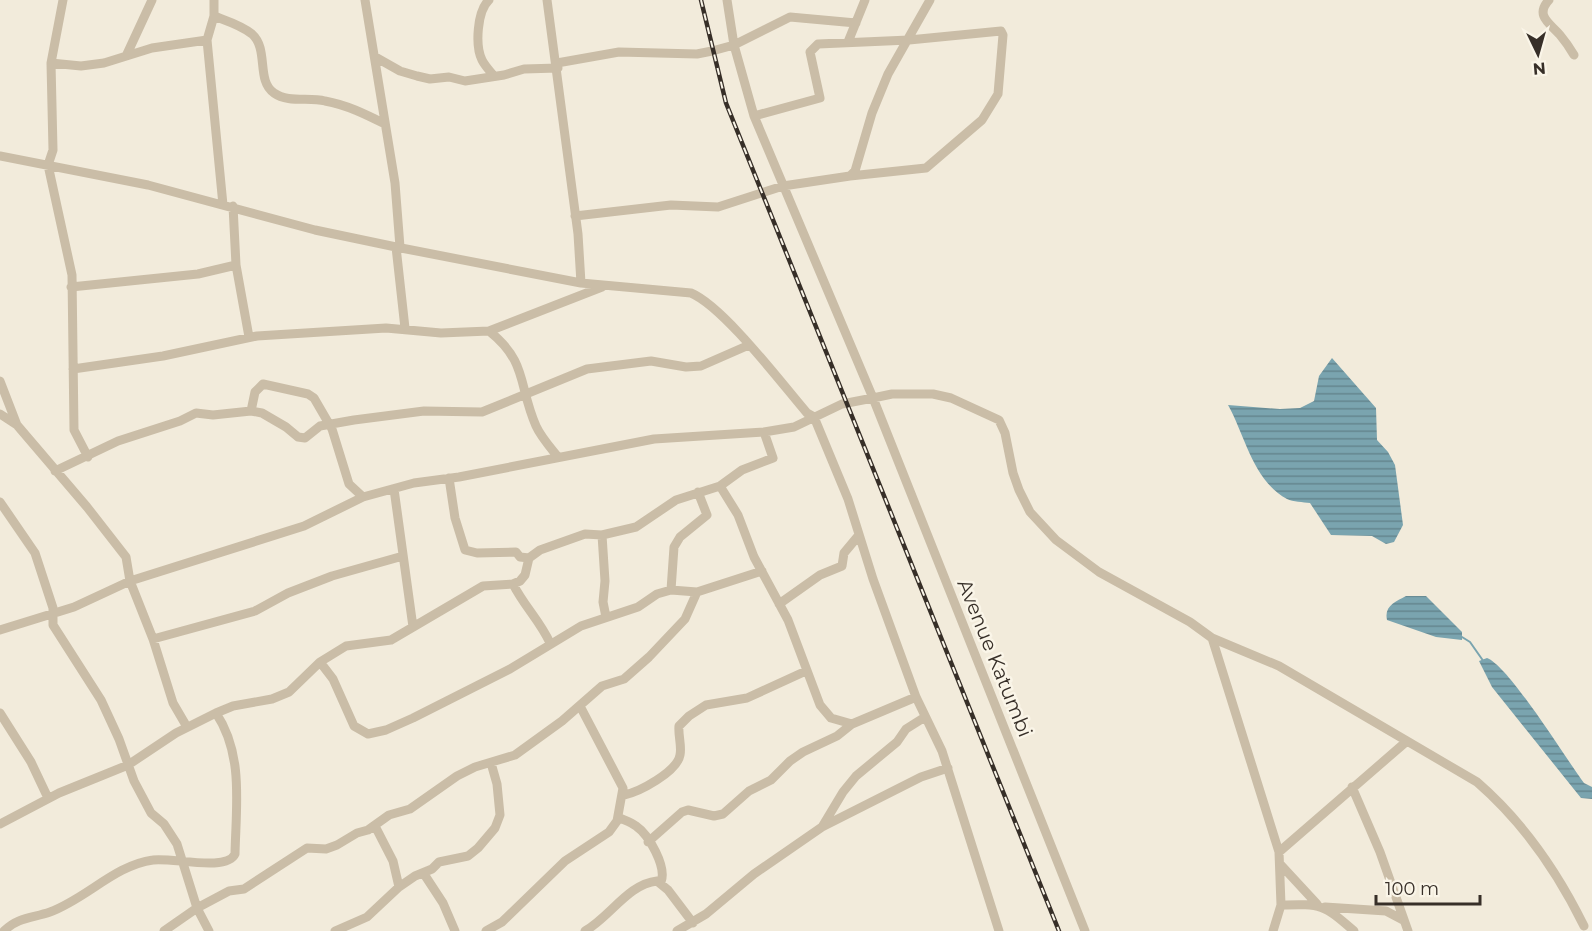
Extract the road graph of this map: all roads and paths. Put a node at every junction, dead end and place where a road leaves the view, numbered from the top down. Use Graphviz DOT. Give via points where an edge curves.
graph roads {
  1 [pos="63,0"];
  2 [pos="152,0"];
  3 [pos="214,0"];
  4 [pos="365,0"];
  5 [pos="489,0"];
  6 [pos="547,0"];
  7 [pos="727,0"];
  8 [pos="865,0"];
  9 [pos="930,0"];
  10 [pos="1549,0"];
  11 [pos="214,16"];
  12 [pos="856,23"];
  13 [pos="207,39"];
  14 [pos="909,40"];
  15 [pos="848,42"];
  16 [pos="734,45"];
  17 [pos="127,54"];
  18 [pos="1574,55"];
  19 [pos="377,58"];
  20 [pos="51,63"];
  21 [pos="557,66"];
  22 [pos="494,76"];
  23 [pos="754,116"];
  24 [pos="385,124"];
  25 [pos="0,156"];
  26 [pos="48,165"];
  27 [pos="850,176"];
  28 [pos="783,186"];
  29 [pos="228,206"];
  30 [pos="575,216"];
  31 [pos="398,247"];
  32 [pos="236,266"];
  33 [pos="581,283"];
  34 [pos="605,285"];
  35 [pos="71,287"];
  36 [pos="508,322"];
  37 [pos="405,328"];
  38 [pos="489,331"];
  39 [pos="249,337"];
  40 [pos="507,345"];
  41 [pos="750,345"];
  42 [pos="73,369"];
  43 [pos="0,381"];
  44 [pos="526,394"];
  45 [pos="873,398"];
  46 [pos="251,411"];
  47 [pos="0,414"];
  48 [pos="814,417"];
  49 [pos="17,425"];
  50 [pos="329,425"];
  51 [pos="764,432"];
  52 [pos="80,446"];
  53 [pos="88,457"];
  54 [pos="558,457"];
  55 [pos="78,461"];
  56 [pos="55,471"];
  57 [pos="449,478"];
  58 [pos="720,486"];
  59 [pos="394,489"];
  60 [pos="698,492"];
  61 [pos="363,497"];
  62 [pos="0,502"];
  63 [pos="602,535"];
  64 [pos="859,535"];
  65 [pos="403,556"];
  66 [pos="529,558"];
  67 [pos="762,572"];
  68 [pos="130,581"];
  69 [pos="513,584"];
  70 [pos="671,590"];
  71 [pos="697,591"];
  72 [pos="779,604"];
  73 [pos="53,614"];
  74 [pos="606,617"];
  75 [pos="413,627"];
  76 [pos="0,630"];
  77 [pos="1212,638"];
  78 [pos="153,639"];
  79 [pos="550,644"];
  80 [pos="320,662"];
  81 [pos="806,671"];
  82 [pos="916,697"];
  83 [pos="580,706"];
  84 [pos="0,712"];
  85 [pos="216,713"];
  86 [pos="925,717"];
  87 [pos="852,724"];
  88 [pos="188,727"];
  89 [pos="1407,741"];
  90 [pos="492,763"];
  91 [pos="128,765"];
  92 [pos="948,768"];
  93 [pos="1352,787"];
  94 [pos="624,795"];
  95 [pos="48,798"];
  96 [pos="618,817"];
  97 [pos="0,824"];
  98 [pos="375,826"];
  99 [pos="822,827"];
  100 [pos="648,842"];
  101 [pos="1279,852"];
  102 [pos="183,863"];
  103 [pos="1280,864"];
  104 [pos="424,874"];
  105 [pos="661,882"];
  106 [pos="399,887"];
  107 [pos="1281,905"];
  108 [pos="1321,905"];
  109 [pos="197,908"];
  110 [pos="1592,919"];
  111 [pos="693,922"];
  112 [pos="1407,926"];
  113 [pos="1582,929"];
  114 [pos="4,931"];
  115 [pos="164,931"];
  116 [pos="209,931"];
  117 [pos="334,931"];
  118 [pos="455,931"];
  119 [pos="486,931"];
  120 [pos="585,931"];
  121 [pos="677,931"];
  122 [pos="999,931"];
  123 [pos="1085,931"];
  124 [pos="1274,931"];
  125 [pos="1354,931"];
  1 -- 20 [label="street"];
  2 -- 17 [label="street"];
  3 -- 11 [label="street"];
  4 -- 19 [label="street"];
  5 -- 22 [label="street" via="480,26 480,52"];
  6 -- 21 [label="street"];
  7 -- 16 [label="street, Avenue Katumbi"];
  8 -- 12 [label="street"];
  9 -- 14 [label="street"];
  10 -- 18 [label="street" via="1544,20"];
  11 -- 13 [label="street"];
  11 -- 24 [label="street" via="253,36 262,51 265,77 272,92 282,97 349,106"];
  12 -- 15 [label="street"];
  12 -- 16 [label="street" via="790,17"];
  13 -- 17 [label="street"];
  13 -- 29 [label="street"];
  14 -- 15 [label="street"];
  14 -- 27 [label="street" via="884,84"];
  14 -- 27 [label="street" via="1001,31 998,94 982,120 926,168"];
  15 -- 23 [label="street" via="823,42 810,52 820,98"];
  16 -- 21 [label="street" via="697,54 619,52"];
  16 -- 23 [label="street, Avenue Katumbi"];
  17 -- 20 [label="street" via="88,65"];
  19 -- 22 [label="street" via="400,71 430,79 449,77 465,81"];
  19 -- 24 [label="street"];
  20 -- 26 [label="street" via="53,150"];
  21 -- 22 [label="street"];
  21 -- 30 [label="street"];
  23 -- 28 [label="street, Avenue Katumbi"];
  24 -- 31 [label="street" via="397,201"];
  25 -- 26 [label="street"];
  26 -- 29 [label="street"];
  26 -- 35 [label="street" via="68,250"];
  27 -- 28 [label="street"];
  28 -- 30 [label="street" via="718,207 671,206"];
  28 -- 45 [label="street, Avenue Katumbi"];
  29 -- 31 [label="street"];
  29 -- 32 [label="street"];
  30 -- 33 [label="street"];
  31 -- 33 [label="street"];
  31 -- 37 [label="street"];
  32 -- 35 [label="street"];
  32 -- 39 [label="street"];
  33 -- 34 [label="street"];
  34 -- 36 [label="street"];
  34 -- 41 [label="street" via="696,295"];
  35 -- 42 [label="street"];
  36 -- 38 [label="street"];
  36 -- 40 [label="street"];
  37 -- 38 [label="street" via="441,333"];
  37 -- 39 [label="street"];
  38 -- 40 [label="street"];
  39 -- 42 [label="street" via="163,356"];
  40 -- 44 [label="street"];
  41 -- 44 [label="street" via="701,366 651,362 587,369"];
  41 -- 48 [label="street"];
  42 -- 52 [label="street" via="74,430"];
  43 -- 49 [label="street"];
  44 -- 50 [label="street" via="482,412 424,411"];
  44 -- 54 [label="street" via="536,425"];
  45 -- 48 [label="street"];
  45 -- 77 [label="street" via="933,394 999,420 1019,490 1030,512 1056,540 1099,572"];
  45 -- 123 [label="street, Avenue Katumbi"];
  46 -- 50 [label="street" via="272,417 298,437 310,436 321,426"];
  46 -- 50 [label="street" via="255,392 263,384 308,394"];
  46 -- 53 [label="street" via="196,413 118,441"];
  47 -- 49 [label="street"];
  48 -- 51 [label="street" via="794,427"];
  48 -- 64 [label="street"];
  49 -- 56 [label="street"];
  50 -- 61 [label="street" via="350,484"];
  51 -- 54 [label="street" via="664,438"];
  51 -- 58 [label="street" via="773,458 742,470"];
  52 -- 53 [label="street"];
  52 -- 55 [label="street"];
  53 -- 55 [label="street"];
  54 -- 57 [label="street"];
  55 -- 56 [label="street"];
  56 -- 68 [label="street" via="126,557"];
  57 -- 59 [label="street"];
  57 -- 66 [label="street" via="465,550 516,552"];
  58 -- 60 [label="street"];
  58 -- 67 [label="street" via="749,538"];
  59 -- 61 [label="street"];
  59 -- 65 [label="street"];
  60 -- 63 [label="street" via="676,500 636,527"];
  60 -- 70 [label="street" via="707,514 674,547"];
  61 -- 68 [label="street" via="304,526"];
  62 -- 73 [label="street" via="34,553"];
  63 -- 66 [label="street" via="585,534 540,550"];
  63 -- 74 [label="street"];
  64 -- 72 [label="street" via="844,553 842,566 820,575"];
  64 -- 82 [label="street"];
  65 -- 75 [label="street"];
  65 -- 78 [label="street" via="332,576 255,611"];
  66 -- 69 [label="street" via="525,575"];
  67 -- 71 [label="street"];
  67 -- 72 [label="street"];
  68 -- 73 [label="street"];
  68 -- 78 [label="street"];
  69 -- 75 [label="street" via="483,586"];
  69 -- 79 [label="street" via="529,613 541,623"];
  70 -- 71 [label="street"];
  70 -- 74 [label="street" via="638,607"];
  71 -- 83 [label="street" via="685,619 650,657 624,679 602,686"];
  72 -- 81 [label="street"];
  73 -- 76 [label="street"];
  73 -- 91 [label="street" via="53,625 101,700"];
  74 -- 79 [label="street" via="572,630"];
  75 -- 80 [label="street" via="391,640 346,645"];
  77 -- 89 [label="street" via="1279,666"];
  77 -- 101 [label="street"];
  78 -- 88 [label="street" via="173,703"];
  79 -- 80 [label="street" via="518,665 413,718 368,734 354,726 333,679"];
  80 -- 85 [label="street" via="289,692"];
  81 -- 87 [label="street" via="824,713"];
  81 -- 94 [label="street" via="747,698 699,708 679,726 681,752 673,767 648,785"];
  82 -- 86 [label="street"];
  82 -- 87 [label="street"];
  83 -- 90 [label="street" via="515,755"];
  83 -- 94 [label="street"];
  84 -- 95 [label="street"];
  85 -- 88 [label="street"];
  85 -- 102 [label="street" via="227,732 237,774 235,854 226,863"];
  86 -- 92 [label="street"];
  86 -- 99 [label="street" via="901,733 897,742 856,776"];
  87 -- 100 [label="street" via="790,761 771,780 750,791 723,814 682,812"];
  88 -- 91 [label="street"];
  89 -- 93 [label="street"];
  89 -- 113 [label="street" via="1477,782 1497,800 1525,832 1571,899"];
  90 -- 98 [label="street" via="457,776 410,809 389,815"];
  90 -- 104 [label="street" via="500,804 495,828 468,856 439,862"];
  91 -- 95 [label="street"];
  91 -- 102 [label="street" via="151,813 173,836"];
  92 -- 99 [label="street" via="921,777"];
  92 -- 122 [label="street"];
  93 -- 101 [label="street"];
  93 -- 112 [label="street"];
  94 -- 96 [label="street"];
  95 -- 97 [label="street"];
  96 -- 100 [label="street" via="636,825"];
  96 -- 119 [label="street" via="609,832 565,861 502,921"];
  98 -- 106 [label="street" via="393,861"];
  98 -- 109 [label="street" via="326,849 308,848 244,889 229,891"];
  99 -- 111 [label="street"];
  100 -- 105 [label="street" via="663,866"];
  101 -- 103 [label="street"];
  102 -- 109 [label="street"];
  102 -- 114 [label="street" via="164,859 133,865 86,894 50,912 25,917"];
  103 -- 107 [label="street"];
  103 -- 108 [label="street"];
  104 -- 106 [label="street"];
  104 -- 118 [label="street"];
  105 -- 111 [label="street"];
  105 -- 120 [label="street" via="641,884"];
  106 -- 117 [label="street" via="377,910"];
  107 -- 108 [label="street"];
  107 -- 124 [label="street"];
  108 -- 112 [label="street" via="1386,911"];
  108 -- 125 [label="street"];
  109 -- 115 [label="street"];
  109 -- 116 [label="street"];
  110 -- 113 [label="street"];
  111 -- 121 [label="street"];
}
